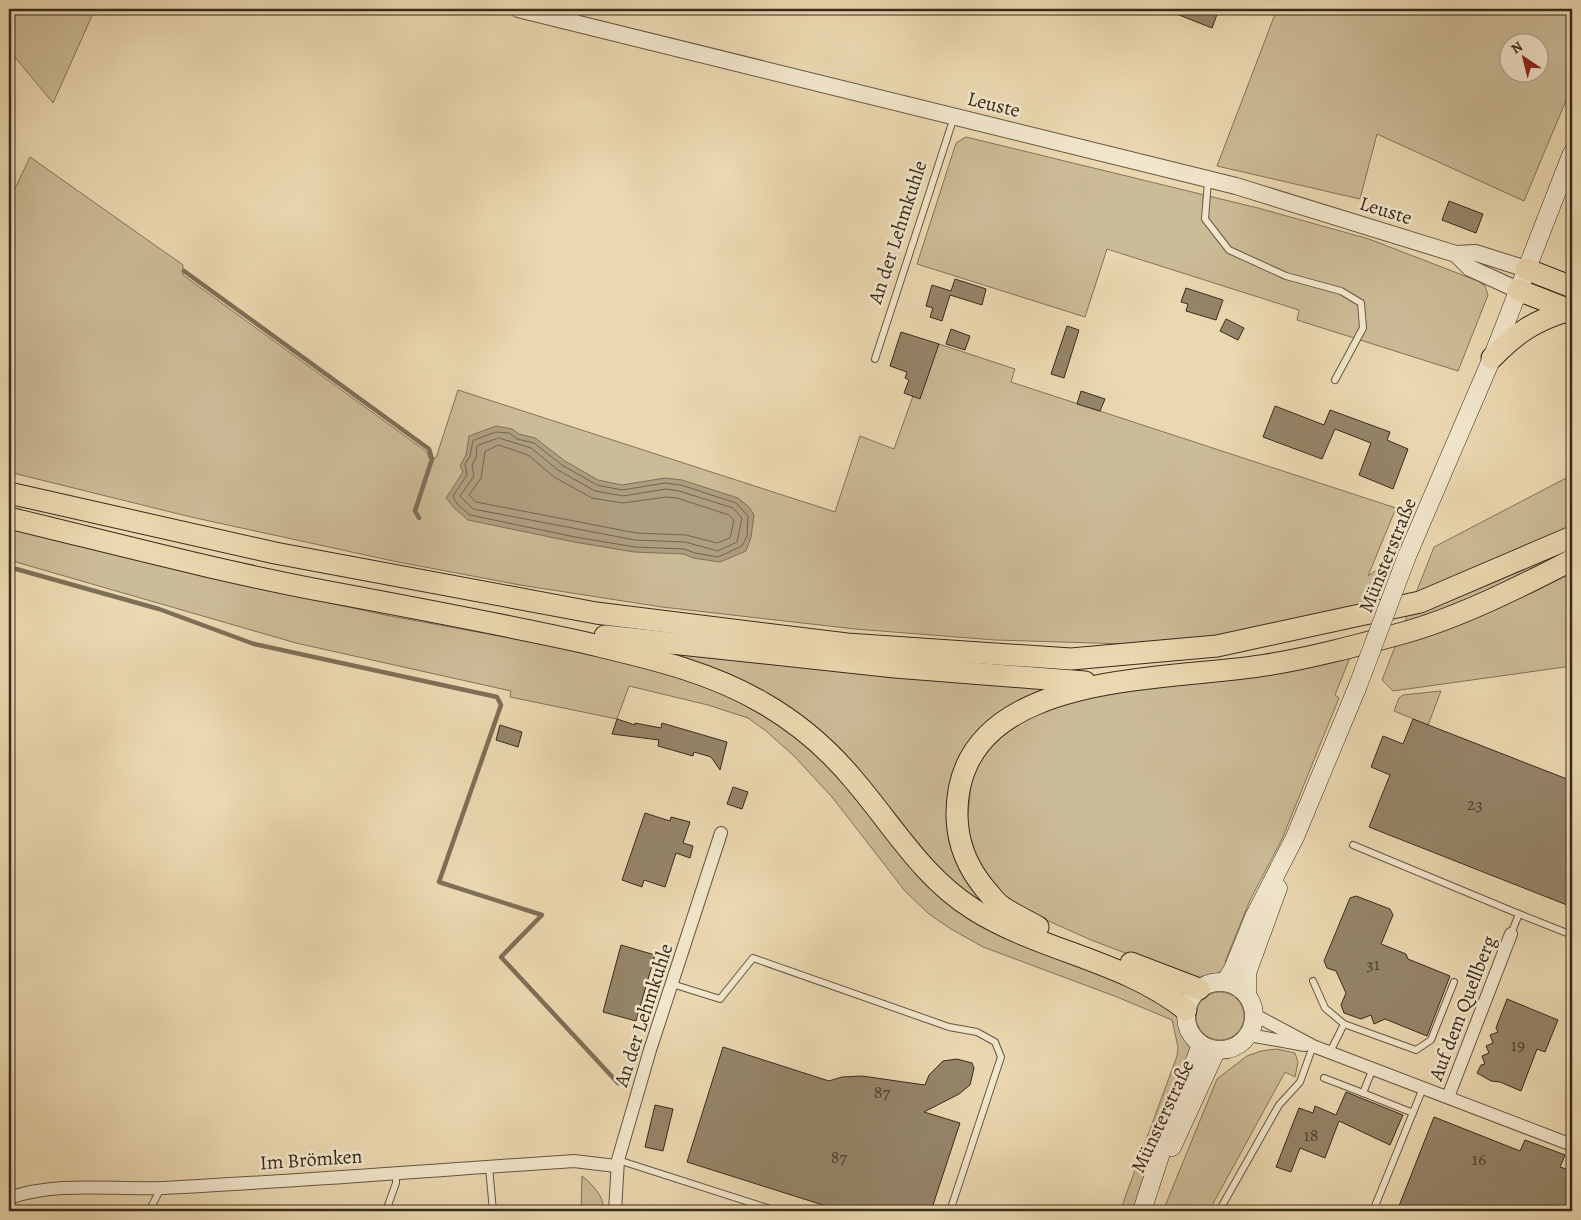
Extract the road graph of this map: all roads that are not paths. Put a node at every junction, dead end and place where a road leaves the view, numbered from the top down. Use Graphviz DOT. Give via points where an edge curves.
graph roads {
  1 [pos="518,9"];
  2 [pos="573,15"];
  3 [pos="954,116"];
  4 [pos="1572,153"];
  5 [pos="1208,180"];
  6 [pos="1456,254"];
  7 [pos="1526,269"];
  8 [pos="1572,287"];
  9 [pos="1518,290"];
  10 [pos="1571,311"];
  11 [pos="1492,358"];
  12 [pos="875,359"];
  13 [pos="1335,380"];
  14 [pos="9,493"];
  15 [pos="9,518"];
  16 [pos="1572,532"];
  17 [pos="1572,537"];
  18 [pos="1536,553"];
  19 [pos="1572,560"];
  20 [pos="511,626"];
  21 [pos="1105,684"];
  22 [pos="721,833"];
  23 [pos="1295,837"];
  24 [pos="1353,845"];
  25 [pos="1519,914"];
  26 [pos="1511,934"];
  27 [pos="1572,935"];
  28 [pos="1314,981"];
  29 [pos="1225,982"];
  30 [pos="1454,982"];
  31 [pos="672,984"];
  32 [pos="1199,989"];
  33 [pos="1247,994"];
  34 [pos="1186,1010"];
  35 [pos="1255,1015"];
  36 [pos="1344,1024"];
  37 [pos="1249,1035"];
  38 [pos="1313,1046"];
  39 [pos="1208,1048"];
  40 [pos="1330,1052"];
  41 [pos="1372,1068"];
  42 [pos="1324,1078"];
  43 [pos="1423,1088"];
  44 [pos="1363,1093"];
  45 [pos="1448,1096"];
  46 [pos="1413,1113"];
  47 [pos="1572,1145"];
  48 [pos="617,1163"];
  49 [pos="489,1167"];
  50 [pos="396,1172"];
  51 [pos="161,1188"];
  52 [pos="9,1198"];
  53 [pos="1144,1205"];
  54 [pos="149,1211"];
  55 [pos="386,1211"];
  56 [pos="493,1211"];
  57 [pos="614,1211"];
  58 [pos="777,1211"];
  59 [pos="950,1211"];
  60 [pos="1219,1211"];
  61 [pos="1373,1211"];
  1 -- 2 [label="street, Leuste"];
  2 -- 3 [label="street, Leuste"];
  3 -- 5 [label="street, Leuste"];
  3 -- 12 [label="lane, An der Lehmkuhle"];
  4 -- 7 [label="main road, Münsterstraße"];
  5 -- 6 [label="street, Leuste"];
  5 -- 13 [label="lane" via="1205,219 1229,250 1286,276 1341,291 1361,303 1363,328"];
  6 -- 7 [label="street, Leuste" via="1476,253"];
  6 -- 9 [label="street, Leuste" via="1470,268"];
  7 -- 8 [label="highway"];
  7 -- 9 [label="main road, Münsterstraße"];
  9 -- 10 [label="highway"];
  9 -- 11 [label="main road, Münsterstraße"];
  10 -- 11 [label="highway" via="1531,325 1510,339"];
  11 -- 23 [label="main road, Münsterstraße, bridge"];
  14 -- 18 [label="highway" via="275,553 596,613 847,644 1072,659 1217,646 1319,626 1420,602"];
  15 -- 20 [label="highway" via="283,583"];
  16 -- 18 [label="highway"];
  17 -- 18 [label="highway"];
  19 -- 21 [label="highway" via="1483,603 1405,632 1266,666"];
  20 -- 21 [label="highway" via="895,667"];
  20 -- 34 [label="highway" via="672,663 760,701 789,719 836,759 918,862 944,888 972,909 998,923 1140,981"];
  21 -- 32 [label="highway" via="1035,704 998,726 969,762 961,784 957,807 958,836 974,875 999,905 1038,927"];
  22 -- 31 [label="street, An der Lehmkuhle"];
  23 -- 29 [label="main road, Münsterstraße"];
  23 -- 33 [label="main road, Münsterstraße" via="1247,973"];
  24 -- 25 [label="lane"];
  25 -- 26 [label="lane"];
  25 -- 27 [label="lane"];
  26 -- 45 [label="street, Auf dem Quellberg"];
  28 -- 36 [label="lane" via="1325,1008"];
  29 -- 32 [label="main road" via="1207,984"];
  29 -- 33 [label="main road"];
  30 -- 36 [label="lane" via="1431,1040 1416,1050"];
  31 -- 48 [label="street, An der Lehmkuhle"];
  31 -- 59 [label="lane" via="720,998 753,958 950,1028 977,1032 995,1042 1001,1057"];
  32 -- 34 [label="main road"];
  33 -- 35 [label="main road"];
  34 -- 39 [label="main road" via="1188,1030"];
  35 -- 37 [label="main road"];
  35 -- 38 [label="street, Auf dem Quellberg"];
  36 -- 40 [label="lane"];
  37 -- 38 [label="street, Auf dem Quellberg"];
  37 -- 39 [label="main road" via="1235,1048"];
  38 -- 40 [label="street, Auf dem Quellberg"];
  38 -- 60 [label="lane" via="1300,1082 1279,1105"];
  39 -- 53 [label="main road, Münsterstraße" via="1187,1118"];
  40 -- 41 [label="street, Auf dem Quellberg"];
  41 -- 43 [label="street, Auf dem Quellberg"];
  41 -- 44 [label="lane"];
  42 -- 44 [label="lane"];
  43 -- 45 [label="street, Auf dem Quellberg"];
  43 -- 46 [label="lane"];
  44 -- 46 [label="lane"];
  45 -- 47 [label="street, Auf dem Quellberg"];
  46 -- 61 [label="lane"];
  48 -- 49 [label="street, Im Brömken" via="574,1161"];
  48 -- 57 [label="street, An der Lehmkuhle"];
  48 -- 58 [label="lane"];
  49 -- 50 [label="street, Im Brömken"];
  49 -- 56 [label="lane"];
  50 -- 51 [label="street, Im Brömken"];
  50 -- 55 [label="lane" via="396,1183"];
  51 -- 52 [label="street, Im Brömken" via="80,1187"];
  51 -- 54 [label="lane"];
}
